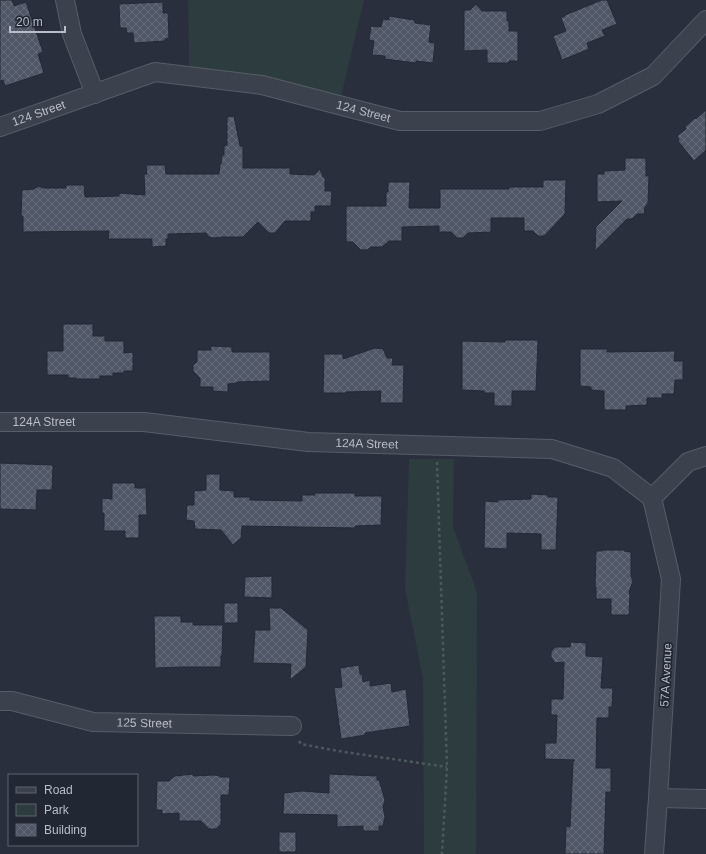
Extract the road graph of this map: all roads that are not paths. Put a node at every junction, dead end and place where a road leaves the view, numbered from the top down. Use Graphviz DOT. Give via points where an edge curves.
graph roads {
  1 [pos="64,0"];
  2 [pos="706,20"];
  3 [pos="95,94"];
  4 [pos="0,127"];
  5 [pos="0,422"];
  6 [pos="706,456"];
  7 [pos="652,498"];
  8 [pos="0,700"];
  9 [pos="292,726"];
  10 [pos="658,798"];
  11 [pos="706,799"];
  12 [pos="654,854"];
  1 -- 3 [label="street" via="72,34"];
  2 -- 3 [label="street, 124 Street" via="653,76 598,104 540,121 400,121 262,85 155,72"];
  3 -- 4 [label="street, 124 Street"];
  5 -- 7 [label="street, 124A Street" via="144,422 308,442 552,449 613,468"];
  6 -- 7 [label="street" via="688,462"];
  7 -- 10 [label="street, 57A Avenue" via="671,579"];
  8 -- 9 [label="street, 125 Street" via="93,722"];
  10 -- 11 [label="street"];
  10 -- 12 [label="street, 57A Avenue"];
}
